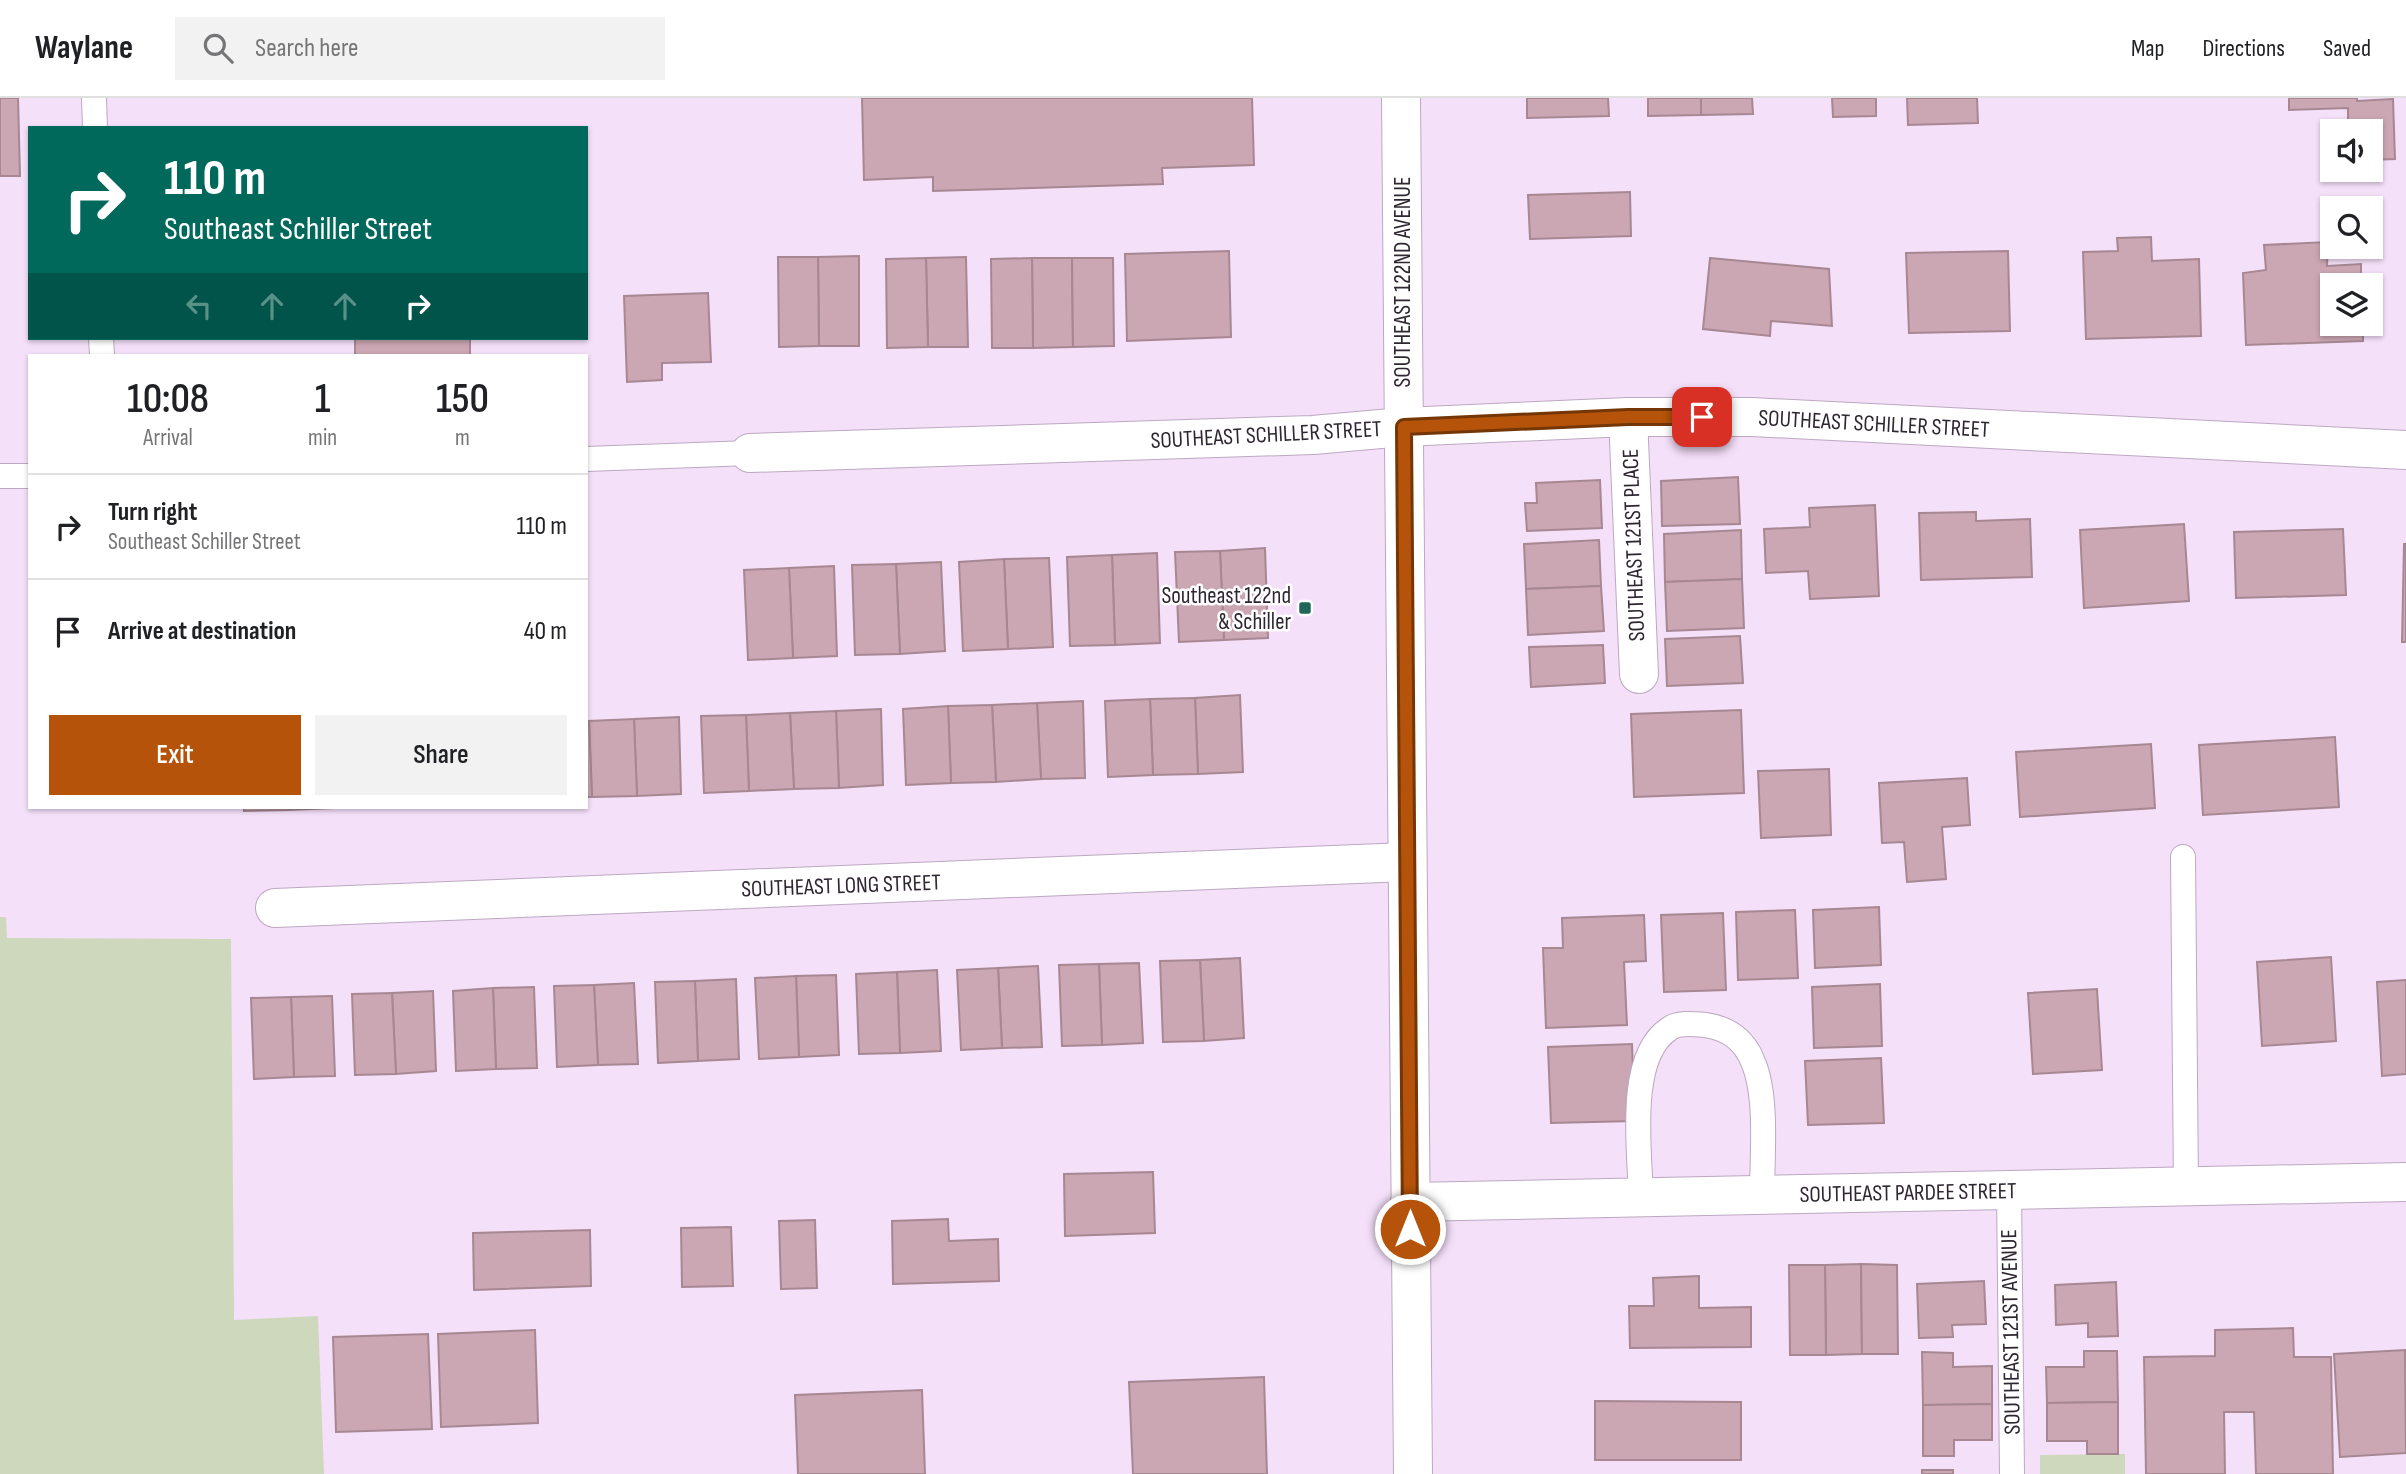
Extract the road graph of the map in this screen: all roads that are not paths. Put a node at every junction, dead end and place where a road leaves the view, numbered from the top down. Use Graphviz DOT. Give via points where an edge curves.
graph roads {
  1 [pos="94,98"];
  2 [pos="1401,98"];
  3 [pos="95,126"];
  4 [pos="1628,417"];
  5 [pos="1404,427"];
  6 [pos="2406,450"];
  7 [pos="750,453"];
  8 [pos="588,459"];
  9 [pos="0,476"];
  10 [pos="28,476"];
  11 [pos="1639,674"];
  12 [pos="2183,857"];
  13 [pos="1406,862"];
  14 [pos="275,908"];
  15 [pos="2406,1182"];
  16 [pos="2186,1186"];
  17 [pos="2009,1190"];
  18 [pos="1762,1195"];
  19 [pos="1641,1197"];
  20 [pos="1410,1202"];
  21 [pos="1413,1474"];
  22 [pos="2012,1474"];
  1 -- 3 [label="lane"];
  2 -- 5 [label="street, SOUTHEAST 122ND AVENUE"];
  4 -- 5 [label="street, SOUTHEAST SCHILLER STREET"];
  4 -- 6 [label="street, SOUTHEAST SCHILLER STREET" via="1752,417"];
  4 -- 11 [label="street, SOUTHEAST 121ST PLACE"];
  5 -- 7 [label="street, SOUTHEAST SCHILLER STREET" via="1313,435"];
  5 -- 13 [label="street, SOUTHEAST 122ND AVENUE"];
  7 -- 8 [label="lane, SOUTHEAST SCHILLER STREET"];
  9 -- 10 [label="lane"];
  12 -- 16 [label="lane"];
  13 -- 14 [label="street, SOUTHEAST LONG STREET"];
  13 -- 20 [label="street, SOUTHEAST 122ND AVENUE"];
  15 -- 16 [label="street, SOUTHEAST PARDEE STREET"];
  16 -- 17 [label="street, SOUTHEAST PARDEE STREET"];
  17 -- 18 [label="street, SOUTHEAST PARDEE STREET"];
  17 -- 22 [label="lane, SOUTHEAST 121ST AVENUE"];
  18 -- 19 [label="street, SOUTHEAST PARDEE STREET"];
  18 -- 19 [label="lane" via="1761,1090 1754,1062 1741,1039 1717,1027 1690,1024 1670,1028 1657,1040 1642,1073"];
  19 -- 20 [label="street, SOUTHEAST PARDEE STREET"];
  20 -- 21 [label="street, SOUTHEAST 122ND AVENUE"];
}
